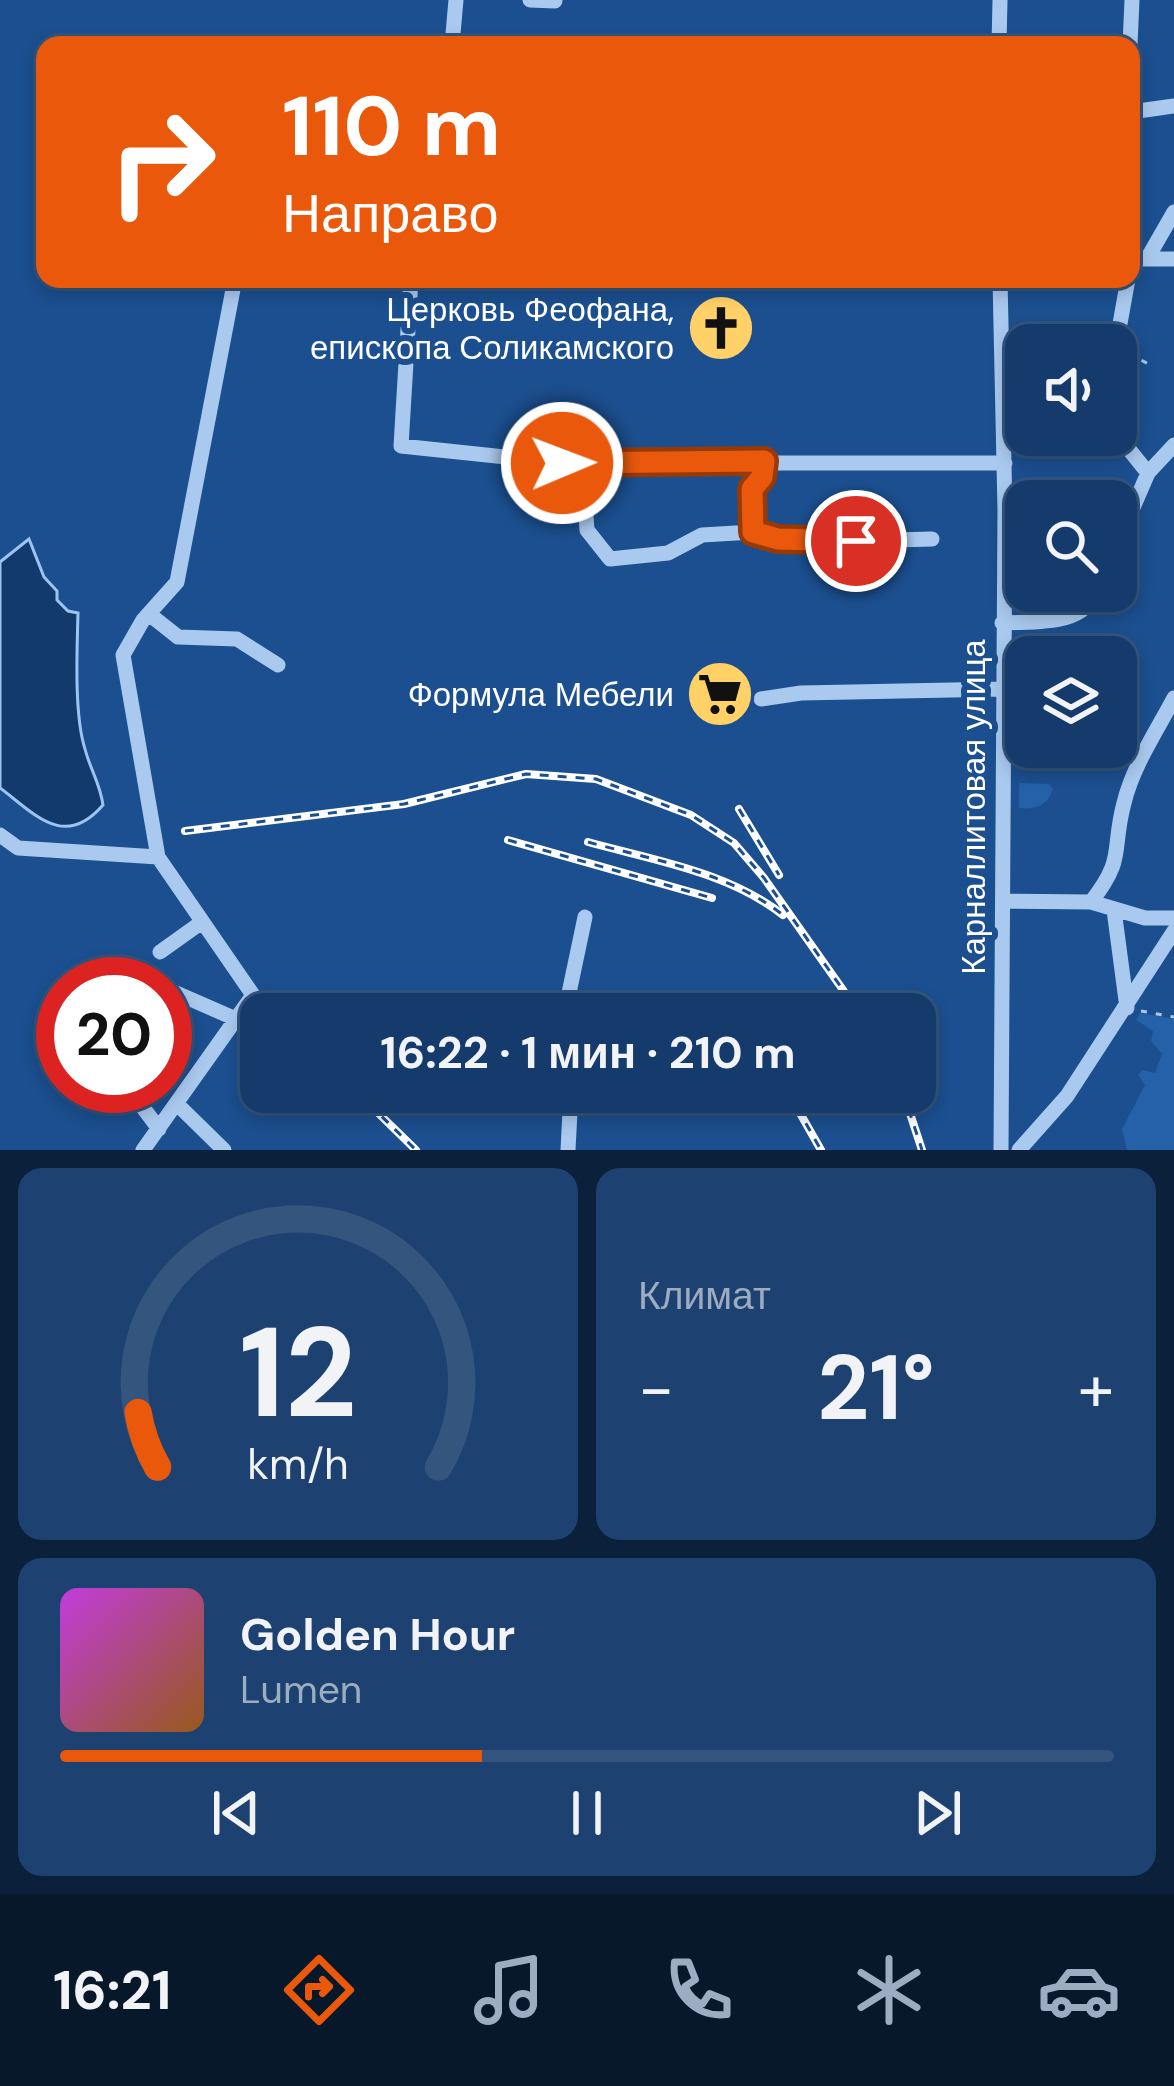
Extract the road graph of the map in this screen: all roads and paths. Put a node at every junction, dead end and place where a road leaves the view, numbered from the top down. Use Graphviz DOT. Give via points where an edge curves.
graph roads {
  1 [pos="456,0"];
  2 [pos="530,0"];
  3 [pos="1000,0"];
  4 [pos="1132,0"];
  5 [pos="554,1"];
  6 [pos="453,36"];
  7 [pos="1000,36"];
  8 [pos="1130,36"];
  9 [pos="1174,106"];
  10 [pos="1140,111"];
  11 [pos="1174,212"];
  12 [pos="1140,258"];
  13 [pos="1140,259"];
  14 [pos="1174,259"];
  15 [pos="234,288"];
  16 [pos="410,288"];
  17 [pos="1000,288"];
  18 [pos="1126,288"];
  19 [pos="1120,324"];
  20 [pos="1137,358"];
  21 [pos="1149,364"];
  22 [pos="1174,445"];
  23 [pos="1134,456"];
  24 [pos="764,461"];
  25 [pos="1005,463"];
  26 [pos="1148,473"];
  27 [pos="584,486"];
  28 [pos="1137,499"];
  29 [pos="753,532"];
  30 [pos="932,539"];
  31 [pos="1080,612"];
  32 [pos="149,614"];
  33 [pos="1002,623"];
  34 [pos="278,665"];
  35 [pos="1002,689"];
  36 [pos="1174,698"];
  37 [pos="761,699"];
  38 [pos="0,835"];
  39 [pos="158,857"];
  40 [pos="1003,901"];
  41 [pos="1090,902"];
  42 [pos="1114,910"];
  43 [pos="585,917"];
  44 [pos="1174,918"];
  45 [pos="202,922"];
  46 [pos="1174,931"];
  47 [pos="160,952"];
  48 [pos="568,993"];
  49 [pos="192,1000"];
  50 [pos="1127,1008"];
  51 [pos="1174,1017"];
  52 [pos="236,1019"];
  53 [pos="192,1082"];
  54 [pos="147,1113"];
  55 [pos="171,1113"];
  56 [pos="186,1113"];
  57 [pos="570,1113"];
  58 [pos="159,1129"];
  59 [pos="143,1150"];
  60 [pos="224,1150"];
  61 [pos="568,1150"];
  62 [pos="1001,1150"];
  63 [pos="1019,1150"];
  1 -- 6 [label="street"];
  2 -- 5 [label="street"];
  3 -- 7 [label="street"];
  4 -- 8 [label="street"];
  9 -- 10 [label="street"];
  11 -- 12 [label="street"];
  13 -- 14 [label="street"];
  15 -- 32 [label="street" via="177,582"];
  16 -- 24 [label="street" via="401,446 562,463"];
  17 -- 25 [label="street, Карналлитовая улица"];
  18 -- 19 [label="street"];
  20 -- 21 [label="path"];
  22 -- 26 [label="street"];
  23 -- 26 [label="street"];
  24 -- 25 [label="street"];
  24 -- 29 [label="street" via="752,489"];
  25 -- 33 [label="street, Карналлитовая улица"];
  26 -- 28 [label="street"];
  27 -- 29 [label="street" via="587,530 610,559 668,553 702,535"];
  29 -- 30 [label="street" via="818,542"];
  31 -- 33 [label="street"];
  32 -- 34 [label="street" via="178,637 237,639"];
  32 -- 39 [label="street" via="123,655"];
  33 -- 35 [label="street, Карналлитовая улица"];
  35 -- 37 [label="street"];
  35 -- 40 [label="street, Карналлитовая улица"];
  36 -- 41 [label="street" via="1133,775 1112,876"];
  38 -- 39 [label="street" via="18,848"];
  39 -- 45 [label="street"];
  40 -- 41 [label="street"];
  40 -- 62 [label="street, Карналлитовая улица"];
  41 -- 42 [label="street"];
  42 -- 44 [label="street"];
  42 -- 50 [label="street"];
  43 -- 48 [label="street"];
  45 -- 47 [label="street"];
  45 -- 52 [label="street" via="253,995"];
  46 -- 50 [label="street"];
  49 -- 52 [label="street"];
  50 -- 51 [label="path"];
  50 -- 63 [label="street"];
  52 -- 53 [label="street"];
  54 -- 58 [label="street"];
  55 -- 58 [label="street"];
  56 -- 60 [label="street"];
  57 -- 61 [label="street"];
  58 -- 59 [label="street"];
}
